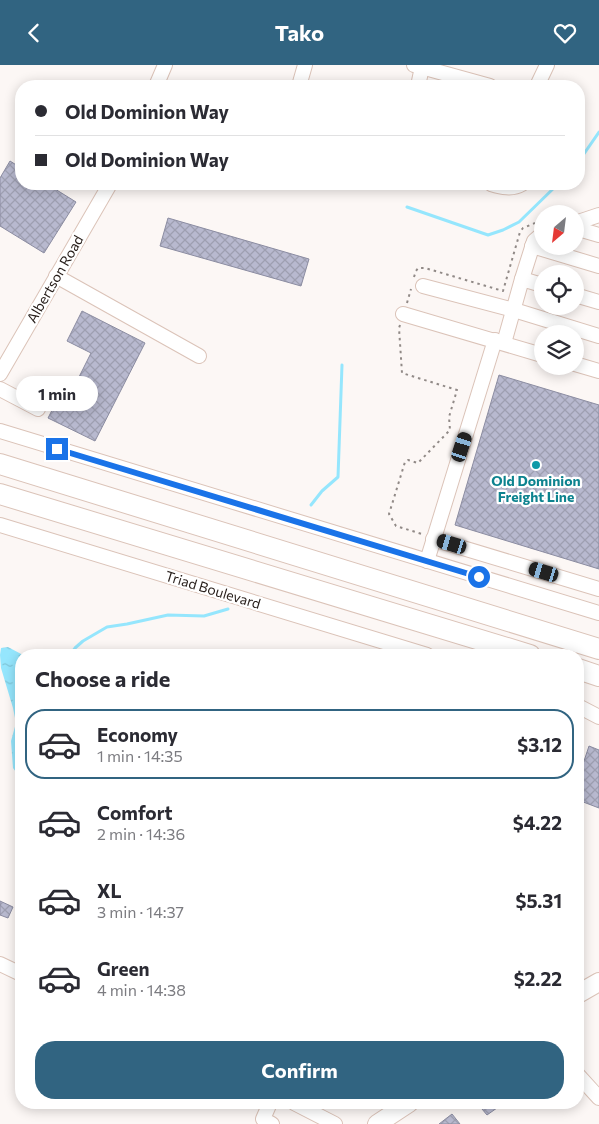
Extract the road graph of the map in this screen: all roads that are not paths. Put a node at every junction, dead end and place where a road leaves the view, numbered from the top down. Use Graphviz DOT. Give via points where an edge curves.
graph roads {
  1 [pos="165,65"];
  2 [pos="305,65"];
  3 [pos="547,65"];
  4 [pos="425,67"];
  5 [pos="159,80"];
  6 [pos="301,80"];
  7 [pos="420,80"];
  8 [pos="469,80"];
  9 [pos="540,80"];
  10 [pos="106,190"];
  11 [pos="599,215"];
  12 [pos="584,220"];
  13 [pos="584,231"];
  14 [pos="599,235"];
  15 [pos="534,241"];
  16 [pos="532,246"];
  17 [pos="599,266"];
  18 [pos="56,276"];
  19 [pos="522,279"];
  20 [pos="534,283"];
  21 [pos="416,285"];
  22 [pos="584,298"];
  23 [pos="599,302"];
  24 [pos="514,310"];
  25 [pos="403,314"];
  26 [pos="599,336"];
  27 [pos="500,342"];
  28 [pos="534,353"];
  29 [pos="200,356"];
  30 [pos="584,367"];
  31 [pos="599,371"];
  32 [pos="0,374"];
  33 [pos="0,389"];
  34 [pos="38,409"];
  35 [pos="0,431"];
  36 [pos="0,464"];
  37 [pos="0,493"];
  38 [pos="0,525"];
  39 [pos="433,538"];
  40 [pos="427,561"];
  41 [pos="599,589"];
  42 [pos="599,613"];
  43 [pos="522,625"];
  44 [pos="599,642"];
  45 [pos="407,649"];
  46 [pos="510,649"];
  47 [pos="599,649"];
  48 [pos="584,671"];
  49 [pos="599,676"];
  50 [pos="0,964"];
  51 [pos="15,971"];
  52 [pos="599,982"];
  53 [pos="584,991"];
  54 [pos="584,1082"];
  55 [pos="599,1098"];
  56 [pos="268,1109"];
  57 [pos="306,1109"];
  58 [pos="402,1109"];
  59 [pos="387,1122"];
  60 [pos="272,1124"];
  61 [pos="335,1124"];
  1 -- 5 [label="street"];
  2 -- 6 [label="street"];
  3 -- 9 [label="street"];
  4 -- 7 [label="street"];
  4 -- 8 [label="street"];
  10 -- 18 [label="street, Albertson Road"];
  11 -- 12 [label="street"];
  13 -- 14 [label="street"];
  15 -- 16 [label="street"];
  16 -- 17 [label="street"];
  16 -- 19 [label="street"];
  18 -- 29 [label="street"];
  18 -- 32 [label="street, Albertson Road"];
  19 -- 20 [label="street"];
  19 -- 24 [label="street"];
  21 -- 24 [label="street"];
  22 -- 23 [label="street"];
  24 -- 26 [label="street"];
  24 -- 27 [label="street"];
  25 -- 27 [label="street"];
  27 -- 28 [label="street"];
  27 -- 39 [label="street"];
  30 -- 31 [label="street"];
  33 -- 34 [label="street"];
  35 -- 40 [label="street"];
  36 -- 43 [label="highway"];
  37 -- 46 [label="highway"];
  38 -- 45 [label="street, Triad Boulevard"];
  39 -- 40 [label="street"];
  39 -- 41 [label="street"];
  40 -- 42 [label="street"];
  43 -- 44 [label="highway"];
  43 -- 47 [label="highway"];
  48 -- 49 [label="highway"];
  50 -- 51 [label="street"];
  52 -- 53 [label="main road"];
  54 -- 55 [label="street"];
  56 -- 60 [label="street" via="264,1119"];
  57 -- 61 [label="street"];
  58 -- 59 [label="main road"];
}
